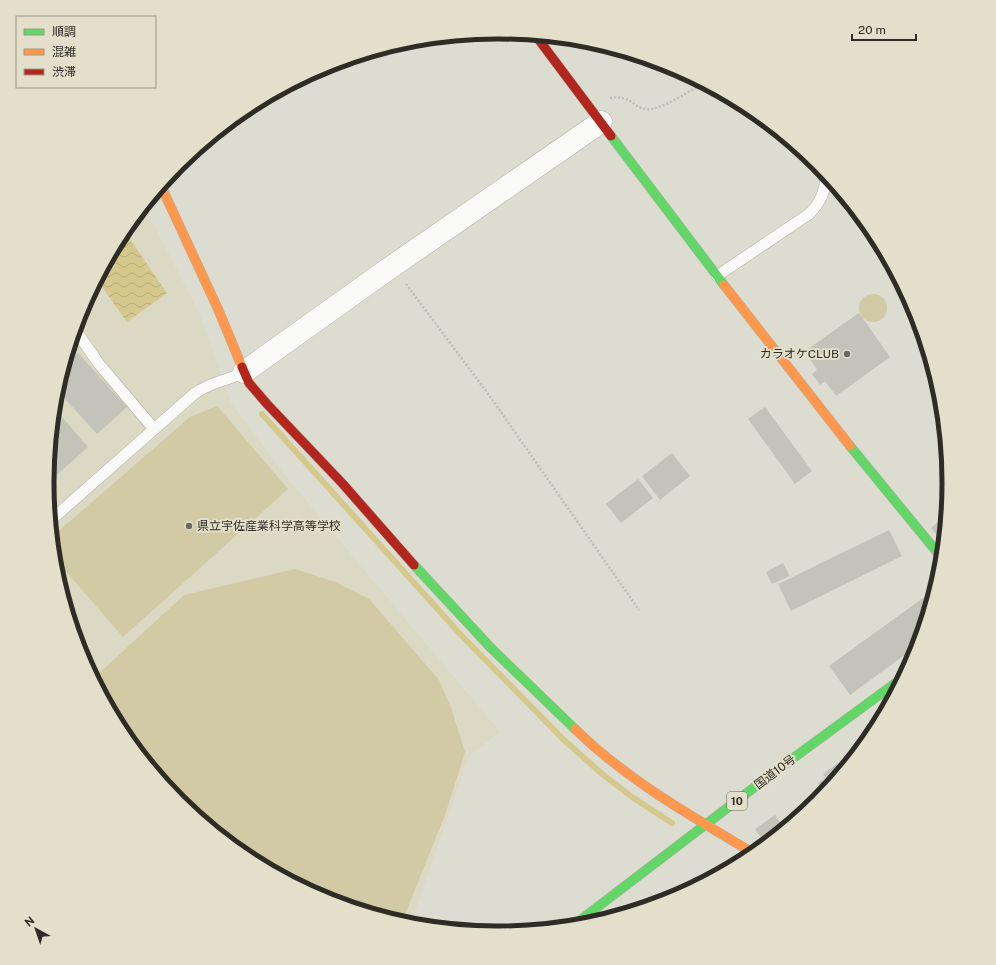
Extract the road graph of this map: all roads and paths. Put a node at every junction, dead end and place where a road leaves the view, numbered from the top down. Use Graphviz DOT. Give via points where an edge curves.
graph roads {
  1 [pos="540,41"];
  2 [pos="698,87"];
  3 [pos="596,115"];
  4 [pos="825,183"];
  5 [pos="164,192"];
  6 [pos="393,266"];
  7 [pos="717,276"];
  8 [pos="79,336"];
  9 [pos="244,372"];
  10 [pos="154,429"];
  11 [pos="55,516"];
  12 [pos="936,552"];
  13 [pos="639,610"];
  14 [pos="892,687"];
  15 [pos="707,825"];
  16 [pos="747,849"];
  17 [pos="588,916"];
  1 -- 3 [label="main road"];
  2 -- 3 [label="path" via="653,109 641,108 628,98 608,98"];
  3 -- 6 [label="street"];
  3 -- 7 [label="main road"];
  4 -- 7 [label="lane" via="819,205 809,214"];
  5 -- 9 [label="main road" via="215,302"];
  6 -- 9 [label="street"];
  6 -- 13 [label="path" via="489,395"];
  7 -- 12 [label="main road" via="863,464"];
  8 -- 10 [label="lane" via="99,364"];
  9 -- 10 [label="lane" via="230,380 216,381 203,387"];
  9 -- 15 [label="main road" via="249,383 267,404 342,483 397,547 492,648 583,738 622,771"];
  10 -- 11 [label="lane"];
  14 -- 15 [label="main road, 国道10号 / 10" via="773,773"];
  15 -- 16 [label="main road"];
  15 -- 17 [label="main road, 国道10号 / 10"];
}
